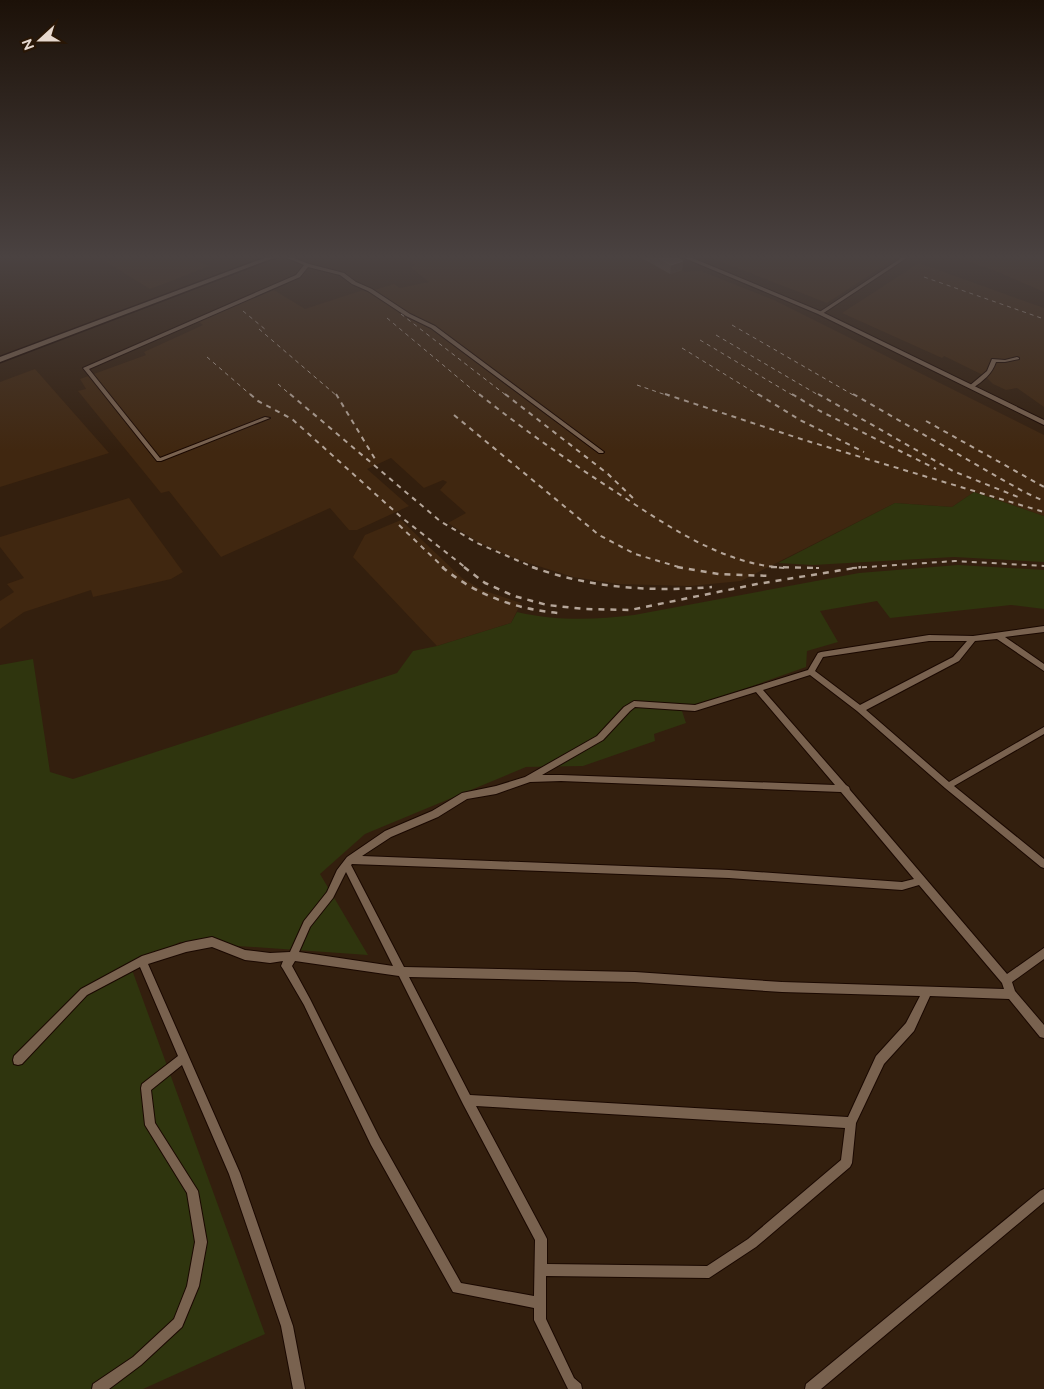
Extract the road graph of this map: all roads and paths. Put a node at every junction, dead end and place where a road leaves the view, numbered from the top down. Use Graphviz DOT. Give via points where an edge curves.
graph roads {
  1 [pos="99,322"];
  2 [pos="192,322"];
  3 [pos="423,322"];
  4 [pos="838,322"];
  5 [pos="1017,358"];
  6 [pos="0,360"];
  7 [pos="971,387"];
  8 [pos="267,418"];
  9 [pos="1044,422"];
  10 [pos="601,452"];
  11 [pos="1044,629"];
  12 [pos="998,636"];
  13 [pos="973,640"];
  14 [pos="1044,668"];
  15 [pos="811,672"];
  16 [pos="758,689"];
  17 [pos="860,709"];
  18 [pos="1044,730"];
  19 [pos="528,779"];
  20 [pos="948,786"];
  21 [pos="846,789"];
  22 [pos="348,862"];
  23 [pos="1044,864"];
  24 [pos="920,881"];
  25 [pos="1044,953"];
  26 [pos="293,956"];
  27 [pos="142,961"];
  28 [pos="402,972"];
  29 [pos="1006,980"];
  30 [pos="927,991"];
  31 [pos="1011,994"];
  32 [pos="1044,1033"];
  33 [pos="183,1058"];
  34 [pos="18,1060"];
  35 [pos="467,1100"];
  36 [pos="851,1123"];
  37 [pos="1044,1195"];
  38 [pos="541,1270"];
  39 [pos="540,1303"];
  40 [pos="98,1389"];
  41 [pos="299,1389"];
  42 [pos="576,1389"];
  43 [pos="811,1389"];
  1 -- 6 [label="main road"];
  2 -- 8 [label="street" via="86,368 160,460"];
  3 -- 10 [label="street" via="433,326"];
  4 -- 7 [label="street"];
  5 -- 7 [label="street" via="994,360 993,367"];
  7 -- 9 [label="street"];
  11 -- 12 [label="street"];
  12 -- 13 [label="street"];
  12 -- 14 [label="street"];
  13 -- 15 [label="street" via="928,638 821,655"];
  13 -- 17 [label="street" via="956,659"];
  15 -- 16 [label="street"];
  15 -- 17 [label="street"];
  16 -- 19 [label="street" via="696,708 634,704 600,738"];
  16 -- 21 [label="street"];
  17 -- 20 [label="street"];
  18 -- 20 [label="street"];
  19 -- 21 [label="street"];
  19 -- 22 [label="street" via="466,796 435,814 388,834"];
  20 -- 23 [label="street"];
  21 -- 24 [label="street"];
  22 -- 24 [label="street" via="729,874 902,886"];
  22 -- 26 [label="street" via="330,895 307,924"];
  22 -- 28 [label="street"];
  24 -- 29 [label="street"];
  25 -- 29 [label="street"];
  26 -- 27 [label="street" via="245,955 212,942"];
  26 -- 28 [label="street"];
  26 -- 39 [label="street" via="286,966 375,1142 457,1288"];
  27 -- 33 [label="street"];
  27 -- 34 [label="street" via="84,992"];
  28 -- 30 [label="street" via="635,977 782,988"];
  28 -- 35 [label="street"];
  29 -- 31 [label="street"];
  30 -- 31 [label="street"];
  30 -- 36 [label="street" via="910,1027 880,1060"];
  31 -- 32 [label="street"];
  33 -- 40 [label="street" via="146,1088 150,1125 192,1191 201,1242 193,1286 178,1322 137,1361"];
  33 -- 41 [label="street" via="234,1173 287,1326"];
  35 -- 36 [label="street"];
  35 -- 38 [label="street" via="541,1239"];
  36 -- 38 [label="street" via="846,1163 752,1243 709,1272"];
  37 -- 43 [label="street"];
  38 -- 39 [label="street"];
  39 -- 42 [label="street" via="540,1320"];
}
